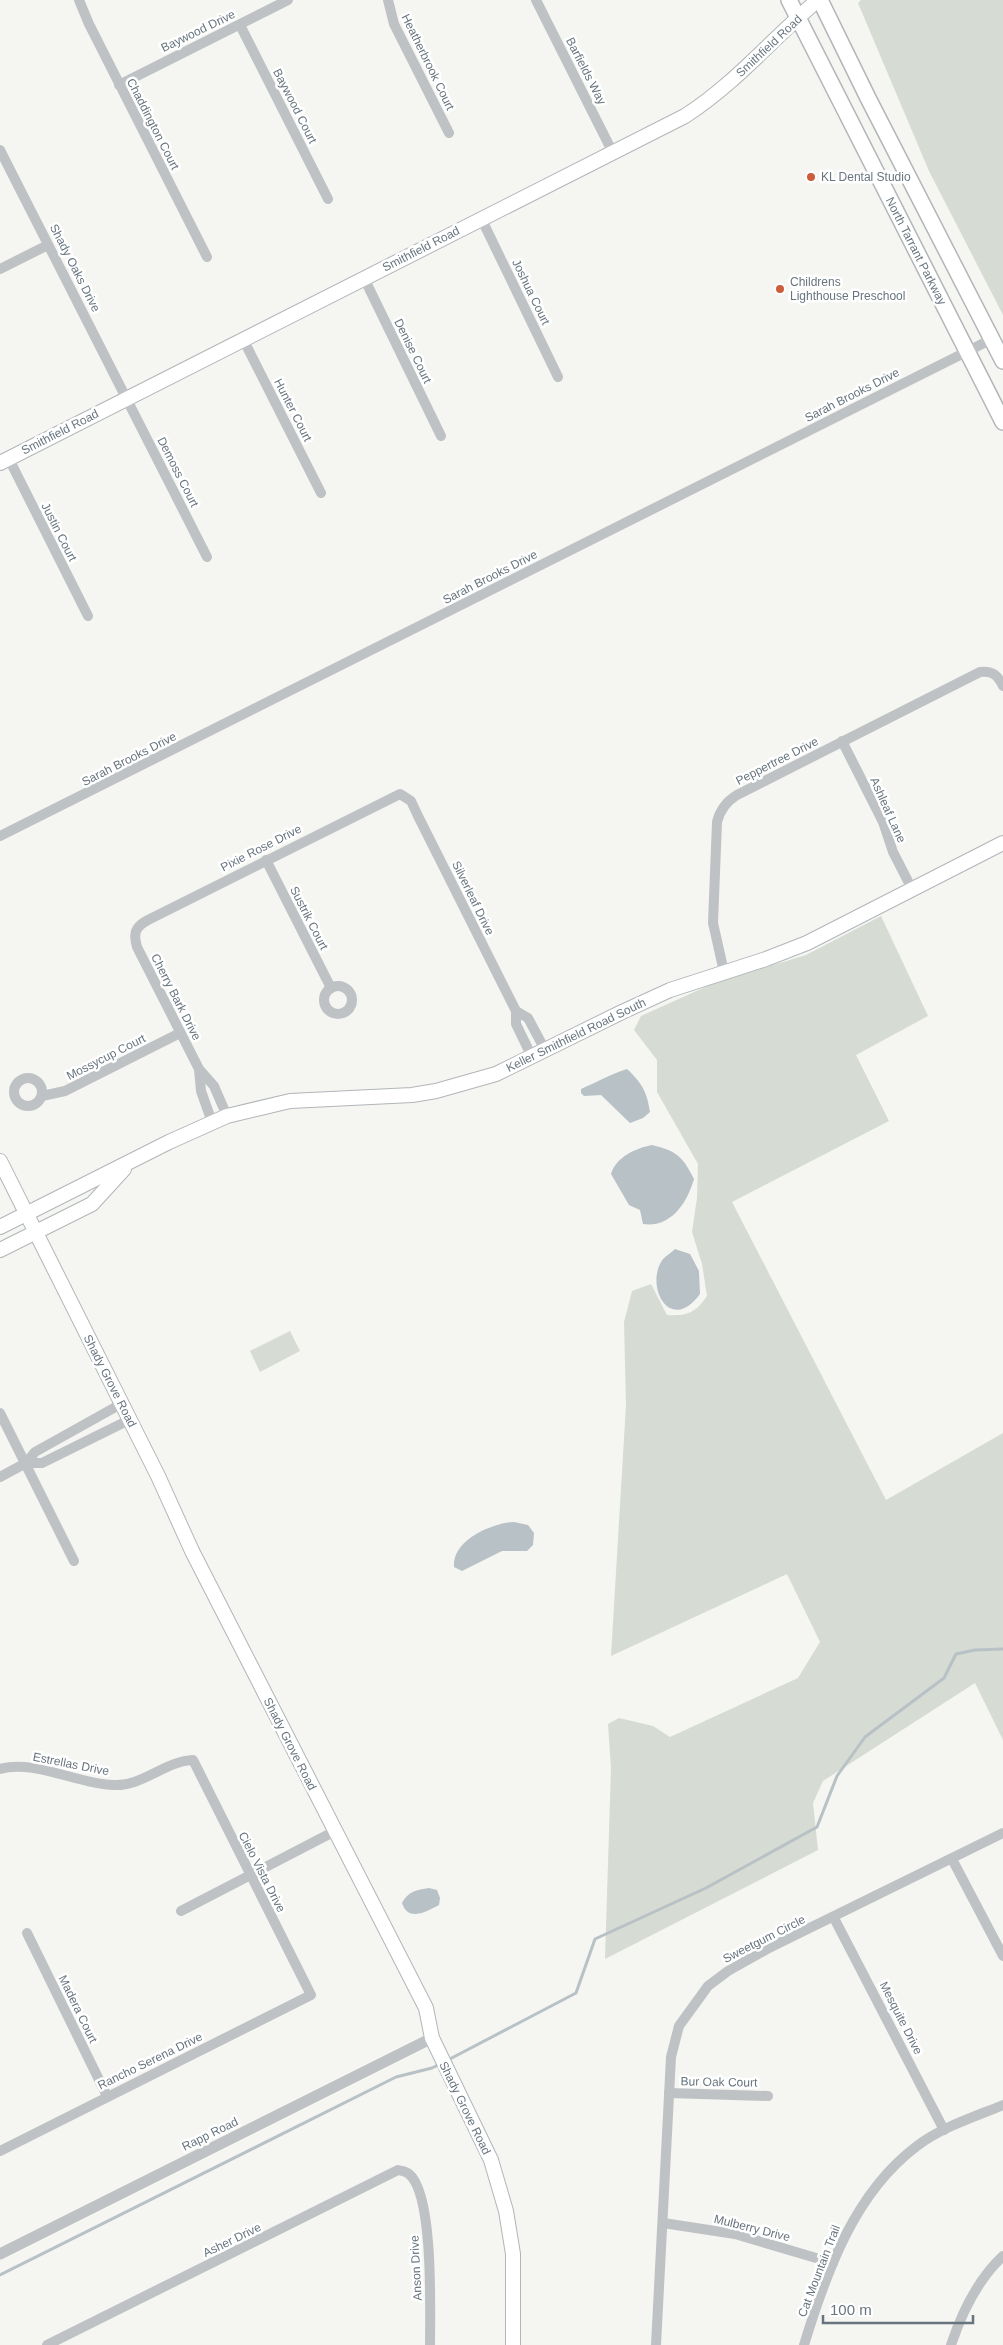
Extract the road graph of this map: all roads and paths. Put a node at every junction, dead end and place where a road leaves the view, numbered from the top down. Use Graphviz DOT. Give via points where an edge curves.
graph roads {
  1 [pos="79,0"];
  2 [pos="288,0"];
  3 [pos="388,0"];
  4 [pos="536,0"];
  5 [pos="788,0"];
  6 [pos="819,0"];
  7 [pos="798,18"];
  8 [pos="240,25"];
  9 [pos="119,85"];
  10 [pos="449,133"];
  11 [pos="0,150"];
  12 [pos="613,153"];
  13 [pos="328,199"];
  14 [pos="481,218"];
  15 [pos="48,245"];
  16 [pos="207,257"];
  17 [pos="0,269"];
  18 [pos="364,278"];
  19 [pos="243,339"];
  20 [pos="992,339"];
  21 [pos="968,351"];
  22 [pos="1003,361"];
  23 [pos="558,377"];
  24 [pos="127,398"];
  25 [pos="1003,422"];
  26 [pos="441,436"];
  27 [pos="4,461"];
  28 [pos="321,493"];
  29 [pos="206,557"];
  30 [pos="88,616"];
  31 [pos="1003,686"];
  32 [pos="842,742"];
  33 [pos="406,797"];
  34 [pos="0,836"];
  35 [pos="1003,843"];
  36 [pos="266,860"];
  37 [pos="912,890"];
  38 [pos="134,935"];
  39 [pos="724,972"];
  40 [pos="331,988"];
  41 [pos="516,1011"];
  42 [pos="180,1033"];
  43 [pos="545,1050"];
  44 [pos="532,1057"];
  45 [pos="199,1069"];
  46 [pos="42,1096"];
  47 [pos="227,1116"];
  48 [pos="212,1122"];
  49 [pos="0,1161"];
  50 [pos="131,1161"];
  51 [pos="27,1215"];
  52 [pos="0,1227"];
  53 [pos="36,1232"];
  54 [pos="0,1250"];
  55 [pos="121,1404"];
  56 [pos="0,1413"];
  57 [pos="129,1420"];
  58 [pos="26,1464"];
  59 [pos="0,1477"];
  60 [pos="74,1561"];
  61 [pos="193,1760"];
  62 [pos="0,1769"];
  63 [pos="335,1831"];
  64 [pos="1003,1833"];
  65 [pos="952,1859"];
  66 [pos="250,1876"];
  67 [pos="182,1911"];
  68 [pos="834,1918"];
  69 [pos="27,1933"];
  70 [pos="1003,1956"];
  71 [pos="311,1995"];
  72 [pos="432,2038"];
  73 [pos="669,2093"];
  74 [pos="107,2096"];
  75 [pos="768,2096"];
  76 [pos="1003,2105"];
  77 [pos="944,2130"];
  78 [pos="0,2150"];
  79 [pos="418,2191"];
  80 [pos="663,2223"];
  81 [pos="0,2254"];
  82 [pos="1003,2256"];
  83 [pos="833,2263"];
  84 [pos="47,2345"];
  85 [pos="430,2345"];
  86 [pos="513,2345"];
  87 [pos="656,2345"];
  88 [pos="804,2345"];
  89 [pos="951,2345"];
  1 -- 9 [label="street, Chaddington Court"];
  2 -- 8 [label="street, Baywood Drive"];
  3 -- 10 [label="street, Heatherbrook Court" via="394,24"];
  4 -- 12 [label="street, Barfields Way"];
  5 -- 7 [label="main road, North Tarrant Parkway"];
  6 -- 7 [label="main road, Smithfield Road"];
  6 -- 20 [label="main road"];
  7 -- 12 [label="main road, Smithfield Road" via="709,101"];
  7 -- 21 [label="main road, North Tarrant Parkway"];
  8 -- 9 [label="street, Baywood Drive"];
  8 -- 13 [label="street, Baywood Court"];
  9 -- 16 [label="street, Chaddington Court"];
  11 -- 15 [label="street, Shady Oaks Drive"];
  12 -- 14 [label="main road, Smithfield Road"];
  14 -- 18 [label="main road, Smithfield Road"];
  14 -- 23 [label="street, Joshua Court"];
  15 -- 17 [label="street"];
  15 -- 24 [label="street, Shady Oaks Drive"];
  18 -- 19 [label="main road, Smithfield Road"];
  18 -- 26 [label="street, Denise Court"];
  19 -- 24 [label="main road, Smithfield Road"];
  19 -- 28 [label="street, Hunter Court"];
  20 -- 21 [label="street, Sarah Brooks Drive"];
  20 -- 22 [label="main road"];
  21 -- 25 [label="main road, North Tarrant Parkway"];
  21 -- 34 [label="street, Sarah Brooks Drive"];
  24 -- 27 [label="main road, Smithfield Road"];
  24 -- 29 [label="street, Demoss Court"];
  27 -- 30 [label="street, Justin Court"];
  31 -- 32 [label="street, Peppertree Drive" via="995,674 980,672"];
  32 -- 37 [label="street, Ashleaf Lane" via="883,822"];
  32 -- 39 [label="street, Peppertree Drive" via="738,795 721,811 716,828 713,923"];
  33 -- 36 [label="street, Pixie Rose Drive" via="400,794 391,797"];
  33 -- 41 [label="street, Silverleaf Drive"];
  35 -- 37 [label="main road, Keller Smithfield Road South"];
  36 -- 38 [label="street, Pixie Rose Drive" via="140,924"];
  36 -- 40 [label="street, Sustrik Court"];
  37 -- 39 [label="main road, Keller Smithfield Road South" via="807,943"];
  38 -- 42 [label="street, Cherry Bark Drive"];
  39 -- 43 [label="main road, Keller Smithfield Road South" via="670,990"];
  41 -- 43 [label="street, Silverleaf Drive" via="528,1018"];
  41 -- 44 [label="street, Silverleaf Drive" via="516,1024"];
  42 -- 45 [label="street, Cherry Bark Drive"];
  42 -- 46 [label="street, Mossycup Court" via="65,1091"];
  43 -- 44 [label="main road, Keller Smithfield Road South"];
  44 -- 47 [label="main road, Keller Smithfield Road South" via="496,1074 436,1091 379,1098 290,1101"];
  45 -- 47 [label="street, Cherry Bark Drive" via="214,1086"];
  45 -- 48 [label="street, Cherry Bark Drive" via="201,1092"];
  47 -- 48 [label="main road, Keller Smithfield Road South"];
  48 -- 50 [label="main road, Keller Smithfield Road South"];
  49 -- 51 [label="main road, Shady Grove Road"];
  50 -- 51 [label="main road, Keller Smithfield Road South"];
  50 -- 53 [label="main road, Keller Smithfield Road South" via="92,1204"];
  51 -- 52 [label="main road, Keller Smithfield Road South"];
  51 -- 53 [label="main road, Shady Grove Road"];
  53 -- 54 [label="main road, Keller Smithfield Road South"];
  53 -- 55 [label="main road, Shady Grove Road"];
  55 -- 57 [label="main road, Shady Grove Road"];
  55 -- 58 [label="street" via="35,1452"];
  56 -- 58 [label="street"];
  57 -- 58 [label="street" via="42,1463"];
  57 -- 63 [label="main road, Shady Grove Road"];
  58 -- 59 [label="street"];
  58 -- 60 [label="street"];
  61 -- 62 [label="street, Estrellas Drive" via="182,1760 132,1784 115,1786 29,1768 10,1766"];
  61 -- 66 [label="street, Cielo Vista Drive"];
  63 -- 66 [label="street"];
  63 -- 72 [label="main road, Shady Grove Road" via="420,1996"];
  64 -- 65 [label="street, Sweetgum Circle"];
  65 -- 68 [label="street, Sweetgum Circle"];
  65 -- 70 [label="street"];
  66 -- 67 [label="street"];
  66 -- 71 [label="street, Cielo Vista Drive"];
  68 -- 73 [label="street, Sweetgum Circle" via="769,1948 708,1986 679,2026 671,2057"];
  68 -- 77 [label="street, Mesquite Drive"];
  69 -- 74 [label="street, Madera Court"];
  71 -- 74 [label="street, Rancho Serena Drive"];
  72 -- 81 [label="street, Rapp Road"];
  72 -- 86 [label="main road, Shady Grove Road" via="491,2160 506,2211 513,2254"];
  73 -- 75 [label="street, Bur Oak Court"];
  73 -- 80 [label="street, Sweetgum Circle"];
  74 -- 78 [label="street, Rancho Serena Drive"];
  76 -- 77 [label="street, Cat Mountain Trail"];
  77 -- 83 [label="street, Cat Mountain Trail" via="917,2146 880,2184 849,2226"];
  79 -- 84 [label="street, Asher Drive" via="413,2178 398,2170"];
  79 -- 85 [label="street, Anson Drive" via="428,2236"];
  80 -- 83 [label="street, Mulberry Drive" via="735,2234"];
  80 -- 87 [label="street, Sweetgum Circle"];
  82 -- 89 [label="street" via="972,2295"];
  83 -- 88 [label="street, Cat Mountain Trail"];
}
